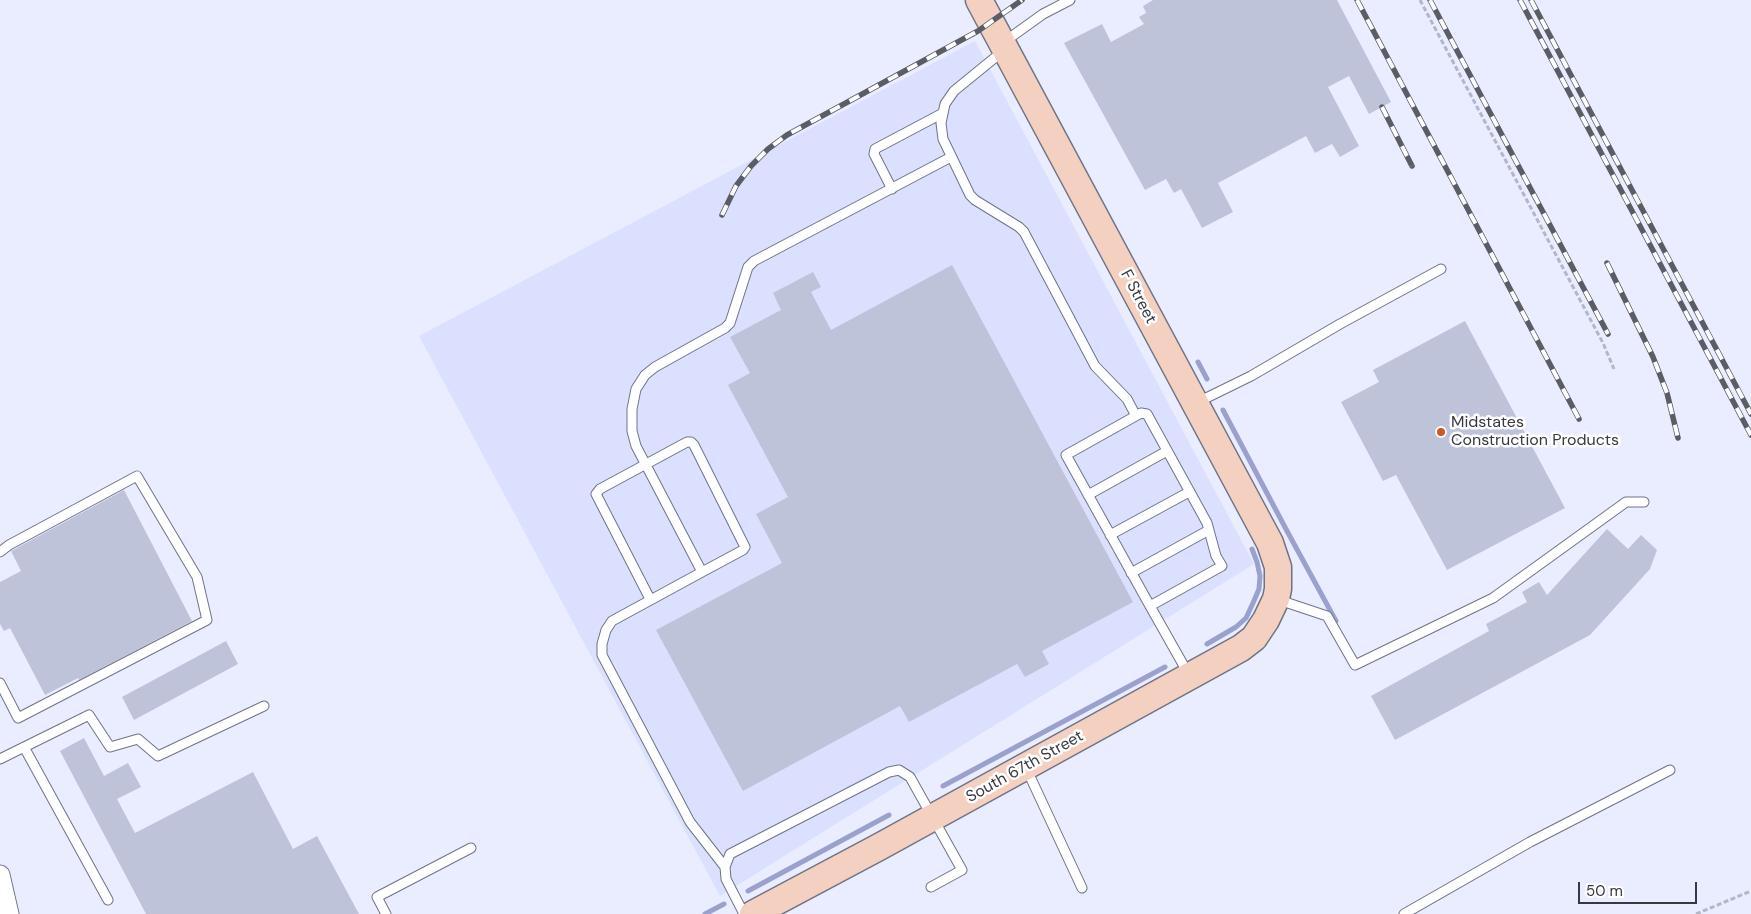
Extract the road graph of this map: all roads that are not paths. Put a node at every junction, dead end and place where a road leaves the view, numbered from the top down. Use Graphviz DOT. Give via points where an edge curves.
graph roads {
  1 [pos="979,0"];
  2 [pos="1070,0"];
  3 [pos="1004,46"];
  4 [pos="943,114"];
  5 [pos="951,158"];
  6 [pos="892,188"];
  7 [pos="1441,269"];
  8 [pos="1195,403"];
  9 [pos="1136,416"];
  10 [pos="1167,451"];
  11 [pos="646,464"];
  12 [pos="1189,492"];
  13 [pos="1088,495"];
  14 [pos="1644,502"];
  15 [pos="1209,530"];
  16 [pos="1110,535"];
  17 [pos="0,552"];
  18 [pos="702,572"];
  19 [pos="1131,573"];
  20 [pos="650,599"];
  21 [pos="1276,599"];
  22 [pos="1150,606"];
  23 [pos="1190,677"];
  24 [pos="0,683"];
  25 [pos="264,706"];
  26 [pos="24,747"];
  27 [pos="0,759"];
  28 [pos="1025,767"];
  29 [pos="1670,770"];
  30 [pos="933,818"];
  31 [pos="471,848"];
  32 [pos="725,867"];
  33 [pos="0,875"];
  34 [pos="931,887"];
  35 [pos="1082,888"];
  36 [pos="108,900"];
  37 [pos="9,914"];
  38 [pos="386,914"];
  39 [pos="744,914"];
  40 [pos="753,914"];
  41 [pos="1404,914"];
  1 -- 3 [label="street, F Street"];
  2 -- 3 [label="lane" via="1043,14"];
  3 -- 4 [label="lane" via="954,91 945,104"];
  3 -- 8 [label="street, F Street"];
  4 -- 5 [label="lane" via="943,139"];
  4 -- 6 [label="lane" via="875,149 874,154"];
  5 -- 6 [label="lane"];
  5 -- 9 [label="lane" via="970,196 1024,232 1095,366 1127,399"];
  6 -- 11 [label="lane" via="754,261 748,267 730,323 646,375 636,390 632,409 632,431"];
  7 -- 8 [label="lane" via="1251,376"];
  8 -- 21 [label="street, F Street" via="1270,543 1278,566"];
  9 -- 10 [label="lane" via="1147,414"];
  9 -- 13 [label="lane" via="1066,455"];
  10 -- 12 [label="lane"];
  10 -- 13 [label="lane"];
  11 -- 18 [label="lane"];
  11 -- 18 [label="lane" via="687,442 694,445 745,547"];
  11 -- 20 [label="lane" via="596,494"];
  12 -- 15 [label="lane"];
  12 -- 16 [label="lane"];
  13 -- 16 [label="lane"];
  14 -- 21 [label="lane" via="1626,502 1494,598 1355,665 1327,616"];
  15 -- 19 [label="lane"];
  15 -- 22 [label="lane" via="1222,566"];
  16 -- 19 [label="lane"];
  17 -- 24 [label="lane" via="137,476 197,577 207,620 18,718"];
  18 -- 20 [label="lane"];
  19 -- 22 [label="lane"];
  20 -- 32 [label="lane" via="612,621 606,630 602,655 690,822"];
  21 -- 23 [label="street, South 67th Street" via="1254,638"];
  22 -- 23 [label="lane"];
  23 -- 28 [label="street, South 67th Street"];
  25 -- 26 [label="lane" via="158,756 138,739 110,747 89,715"];
  26 -- 27 [label="lane"];
  26 -- 36 [label="lane"];
  28 -- 30 [label="street, South 67th Street"];
  28 -- 35 [label="lane"];
  29 -- 41 [label="lane" via="1530,842"];
  30 -- 32 [label="lane" via="910,777 899,770 888,772 730,854"];
  30 -- 34 [label="lane" via="962,870"];
  30 -- 40 [label="street, South 67th Street"];
  31 -- 38 [label="lane" via="377,897"];
  32 -- 39 [label="lane" via="726,878"];
  33 -- 37 [label="street"];
}
